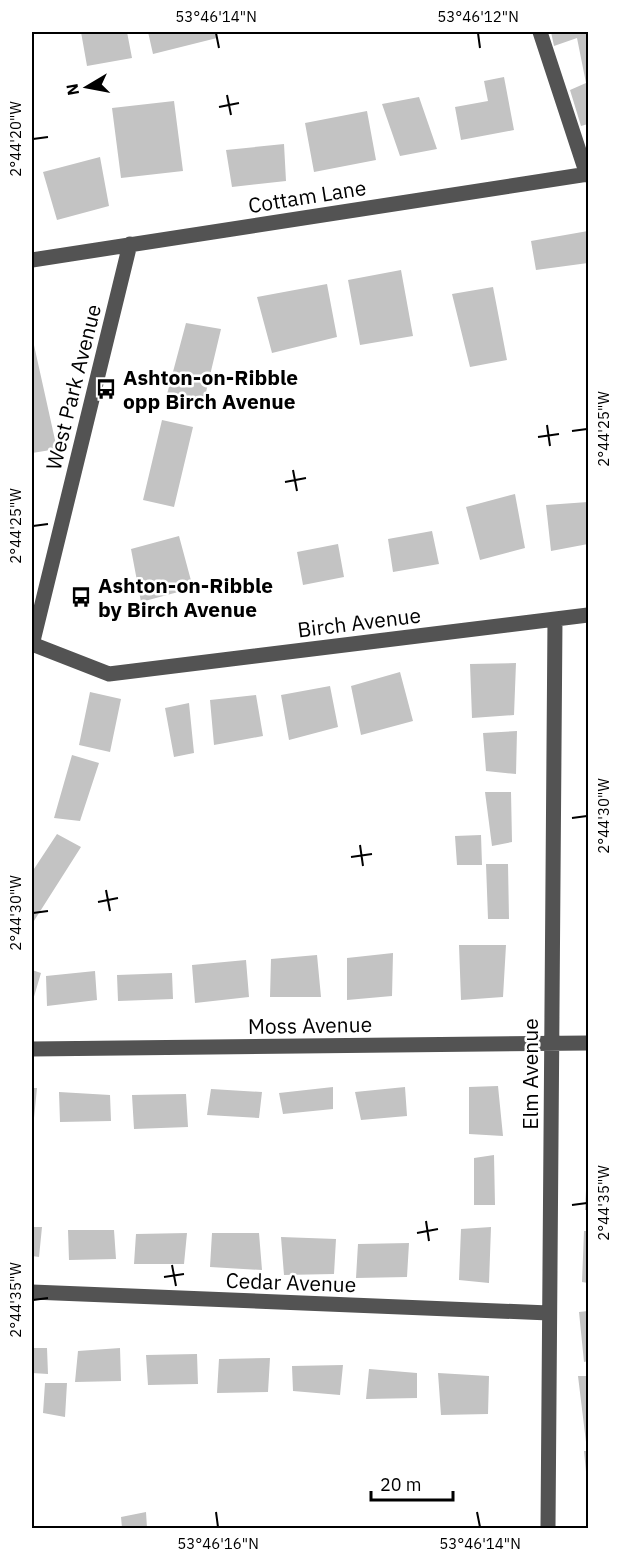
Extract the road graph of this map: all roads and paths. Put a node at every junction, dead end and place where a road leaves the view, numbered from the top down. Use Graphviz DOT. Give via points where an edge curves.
graph roads {
  1 [pos="540,32"];
  2 [pos="588,175"];
  3 [pos="130,244"];
  4 [pos="32,260"];
  5 [pos="588,615"];
  6 [pos="555,619"];
  7 [pos="32,645"];
  8 [pos="588,1043"];
  9 [pos="551,1044"];
  10 [pos="32,1049"];
  11 [pos="32,1292"];
  12 [pos="549,1314"];
  13 [pos="548,1528"];
  1 -- 2 [label="street"];
  2 -- 3 [label="street, Cottam Lane"];
  3 -- 4 [label="street, Cottam Lane"];
  3 -- 7 [label="street, West Park Avenue"];
  5 -- 6 [label="street, Birch Avenue"];
  6 -- 7 [label="street, Birch Avenue" via="109,674"];
  6 -- 9 [label="street, Elm Avenue"];
  8 -- 9 [label="street, Moss Avenue"];
  9 -- 10 [label="street, Moss Avenue"];
  9 -- 12 [label="street, Elm Avenue"];
  11 -- 12 [label="street, Cedar Avenue"];
  12 -- 13 [label="street, Elm Avenue"];
}
